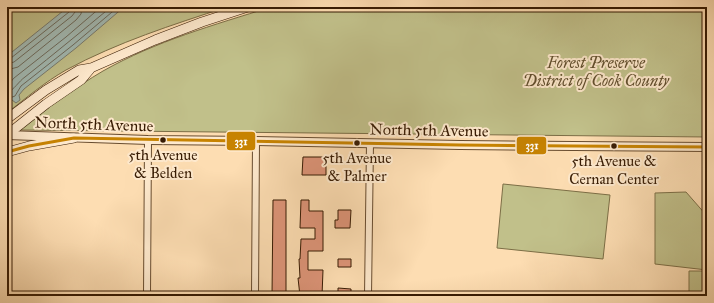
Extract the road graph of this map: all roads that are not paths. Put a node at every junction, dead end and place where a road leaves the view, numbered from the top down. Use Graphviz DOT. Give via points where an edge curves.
graph roads {
  1 [pos="248,7"];
  2 [pos="91,68"];
  3 [pos="7,119"];
  4 [pos="7,135"];
  5 [pos="74,138"];
  6 [pos="148,140"];
  7 [pos="256,141"];
  8 [pos="370,144"];
  9 [pos="707,147"];
  10 [pos="7,152"];
  11 [pos="147,296"];
  12 [pos="255,296"];
  13 [pos="368,296"];
  1 -- 2 [label="main road" via="155,40"];
  2 -- 3 [label="main road" via="74,73"];
  2 -- 4 [label="main road" via="81,80"];
  4 -- 5 [label="street, North 5th Avenue"];
  5 -- 6 [label="street, North 5th Avenue"];
  5 -- 10 [label="main road"];
  6 -- 7 [label="street, North 5th Avenue"];
  6 -- 11 [label="street"];
  7 -- 8 [label="street, North 5th Avenue"];
  7 -- 12 [label="street"];
  8 -- 9 [label="street, North 5th Avenue"];
  8 -- 13 [label="street"];
}
